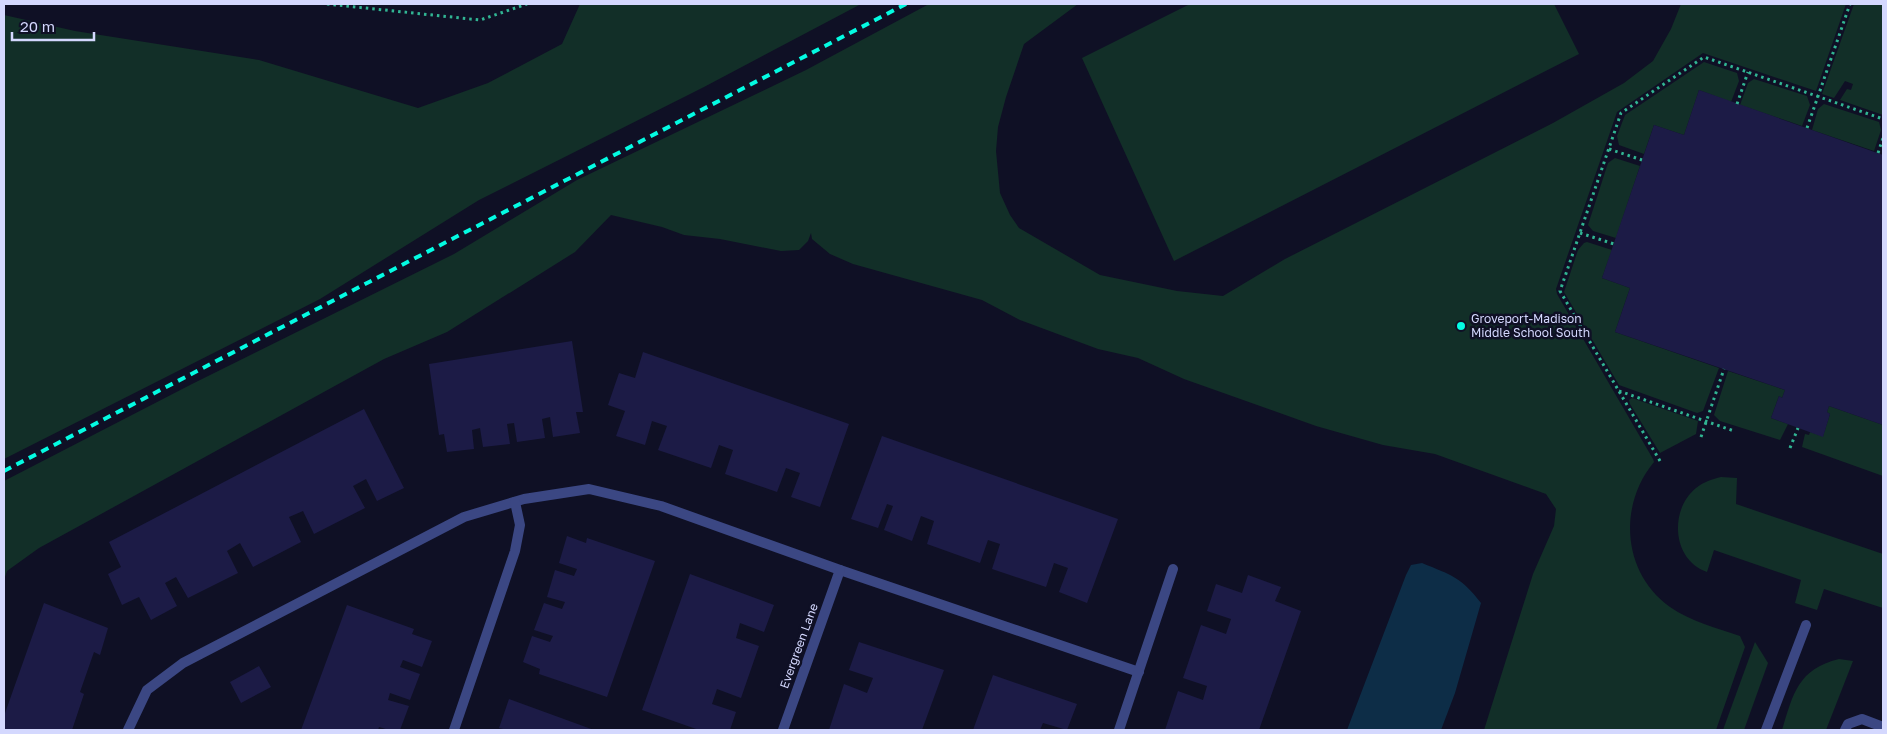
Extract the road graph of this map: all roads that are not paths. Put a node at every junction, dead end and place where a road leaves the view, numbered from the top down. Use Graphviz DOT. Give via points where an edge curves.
graph roads {
  1 [pos="515,502"];
  2 [pos="1173,569"];
  3 [pos="840,570"];
  4 [pos="1806,625"];
  5 [pos="1139,672"];
  6 [pos="1883,727"];
  7 [pos="128,730"];
  8 [pos="454,730"];
  9 [pos="783,730"];
  10 [pos="1119,730"];
  11 [pos="1766,730"];
  12 [pos="1845,730"];
  1 -- 3 [label="street" via="589,489 661,506"];
  1 -- 7 [label="street" via="464,517 183,663 147,690"];
  1 -- 8 [label="street" via="520,525 515,551"];
  2 -- 5 [label="street"];
  3 -- 5 [label="street"];
  3 -- 9 [label="street, Evergreen Lane"];
  4 -- 11 [label="street"];
  5 -- 10 [label="street"];
  6 -- 12 [label="street" via="1862,719 1848,724"];
}
